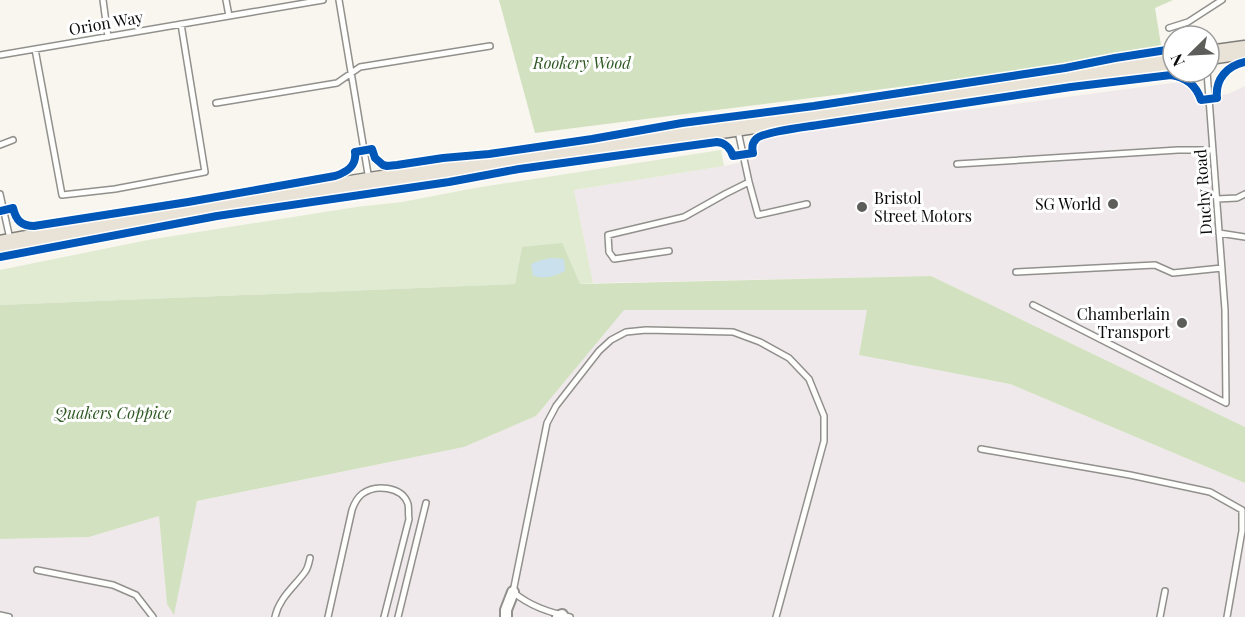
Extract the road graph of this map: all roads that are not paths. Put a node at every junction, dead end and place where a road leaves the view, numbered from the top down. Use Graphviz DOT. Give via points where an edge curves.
graph roads {
  1 [pos="103,0"];
  2 [pos="226,0"];
  3 [pos="323,0"];
  4 [pos="339,0"];
  5 [pos="1222,0"];
  6 [pos="229,16"];
  7 [pos="181,24"];
  8 [pos="1182,24"];
  9 [pos="108,37"];
  10 [pos="490,46"];
  11 [pos="35,49"];
  12 [pos="1245,50"];
  13 [pos="1221,53"];
  14 [pos="0,55"];
  15 [pos="1161,63"];
  16 [pos="350,74"];
  17 [pos="1208,84"];
  18 [pos="216,103"];
  19 [pos="738,126"];
  20 [pos="13,140"];
  21 [pos="0,145"];
  22 [pos="1213,150"];
  23 [pos="957,164"];
  24 [pos="369,182"];
  25 [pos="749,182"];
  26 [pos="0,194"];
  27 [pos="1245,194"];
  28 [pos="1217,199"];
  29 [pos="807,204"];
  30 [pos="1219,233"];
  31 [pos="1245,237"];
  32 [pos="5,244"];
  33 [pos="669,251"];
  34 [pos="1222,268"];
  35 [pos="1016,272"];
  36 [pos="1034,305"];
  37 [pos="981,449"];
  38 [pos="426,503"];
  39 [pos="310,558"];
  40 [pos="37,570"];
  41 [pos="1165,591"];
  42 [pos="513,592"];
  43 [pos="0,615"];
  44 [pos="563,616"];
  45 [pos="9,617"];
  46 [pos="153,617"];
  47 [pos="274,617"];
  48 [pos="327,617"];
  49 [pos="384,617"];
  50 [pos="398,617"];
  51 [pos="506,617"];
  52 [pos="776,617"];
  53 [pos="1160,617"];
  54 [pos="1227,617"];
  1 -- 9 [label="lane"];
  2 -- 6 [label="lane"];
  3 -- 6 [label="lane, Orion Way"];
  4 -- 16 [label="lane"];
  5 -- 8 [label="lane"];
  6 -- 7 [label="lane, Orion Way"];
  7 -- 9 [label="lane, Orion Way"];
  7 -- 11 [label="lane" via="205,172 115,189 62,195"];
  9 -- 11 [label="lane, Orion Way"];
  10 -- 16 [label="lane" via="360,67"];
  11 -- 14 [label="lane, Orion Way"];
  12 -- 13 [label="highway"];
  15 -- 19 [label="highway"];
  16 -- 18 [label="lane" via="338,83"];
  16 -- 24 [label="lane"];
  17 -- 22 [label="lane, Duchy Road"];
  19 -- 24 [label="highway"];
  19 -- 25 [label="lane"];
  20 -- 21 [label="lane"];
  22 -- 23 [label="lane"];
  22 -- 28 [label="lane, Duchy Road"];
  24 -- 32 [label="highway"];
  25 -- 29 [label="lane" via="758,215"];
  25 -- 33 [label="lane" via="684,217 608,235 609,252 614,259"];
  26 -- 32 [label="lane"];
  27 -- 28 [label="lane"];
  28 -- 30 [label="lane, Duchy Road"];
  30 -- 31 [label="lane"];
  30 -- 34 [label="lane, Duchy Road"];
  34 -- 35 [label="lane" via="1173,273 1155,265"];
  34 -- 36 [label="lane, Duchy Road" via="1226,403"];
  37 -- 54 [label="lane" via="1210,492 1242,510"];
  38 -- 50 [label="lane"];
  39 -- 47 [label="lane" via="307,570 283,598"];
  40 -- 46 [label="lane" via="113,585 136,595"];
  41 -- 53 [label="lane"];
  42 -- 44 [label="lane" via="538,608"];
  42 -- 51 [label="street"];
  42 -- 52 [label="lane" via="547,423 598,351 626,332 733,332 789,358 808,379 824,416 824,441"];
  43 -- 45 [label="lane"];
  48 -- 49 [label="lane" via="355,502 370,490 385,488 400,494 408,503 409,519"];
}
